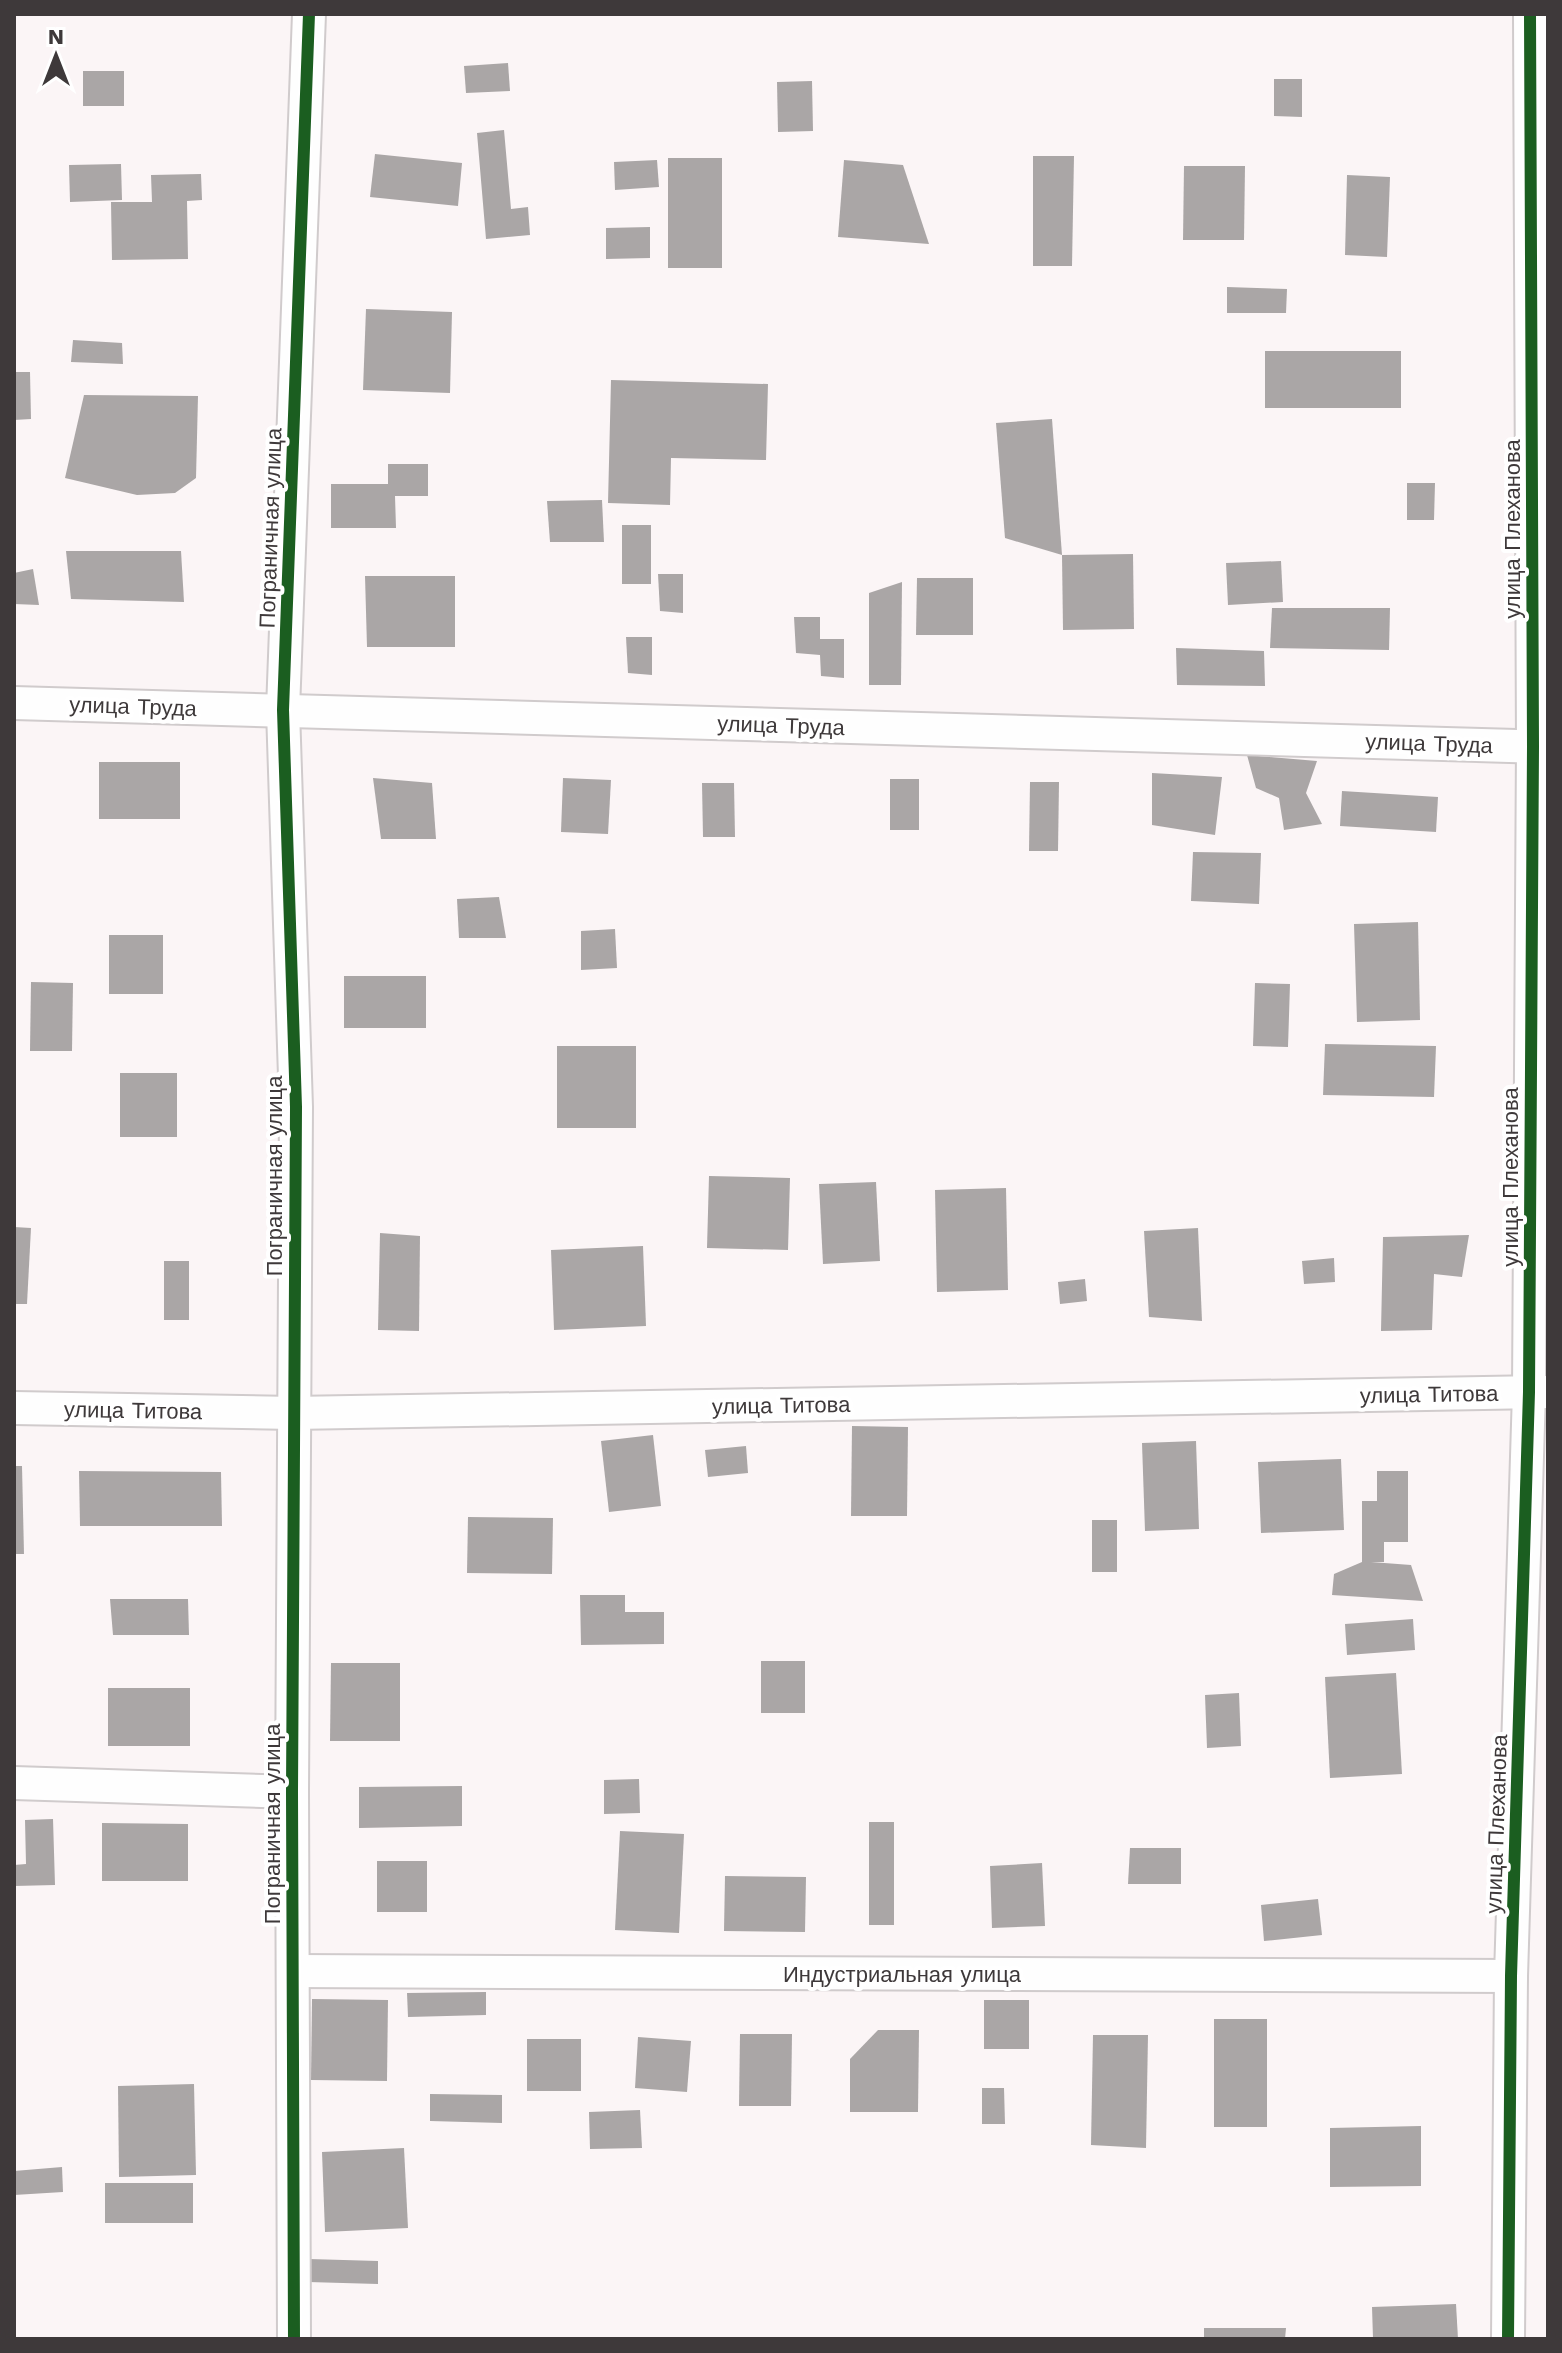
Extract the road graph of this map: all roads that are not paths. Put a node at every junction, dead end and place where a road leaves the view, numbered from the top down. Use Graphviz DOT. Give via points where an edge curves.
graph roads {
  1 [pos="309,14"];
  2 [pos="1530,14"];
  3 [pos="14,703"];
  4 [pos="283,710"];
  5 [pos="1540,746"];
  6 [pos="1538,1392"];
  7 [pos="14,1408"];
  8 [pos="293,1413"];
  9 [pos="14,1783"];
  10 [pos="292,1792"];
  11 [pos="293,1971"];
  12 [pos="1511,1976"];
  13 [pos="294,2339"];
  14 [pos="1508,2339"];
  1 -- 4 [label="street, Пограничная улица"];
  2 -- 5 [label="street, улица Плеханова"];
  3 -- 4 [label="street, улица Труда"];
  4 -- 5 [label="street, улица Труда"];
  4 -- 8 [label="street, Пограничная улица" via="296,1107"];
  5 -- 6 [label="street, улица Плеханова"];
  6 -- 8 [label="street, улица Титова"];
  6 -- 12 [label="street, улица Плеханова"];
  7 -- 8 [label="street, улица Титова"];
  8 -- 10 [label="street, Пограничная улица"];
  9 -- 10 [label="street"];
  10 -- 11 [label="street, Пограничная улица"];
  11 -- 12 [label="street, Индустриальная улица"];
  11 -- 13 [label="street, Пограничная улица"];
  12 -- 14 [label="street, улица Плеханова"];
}
